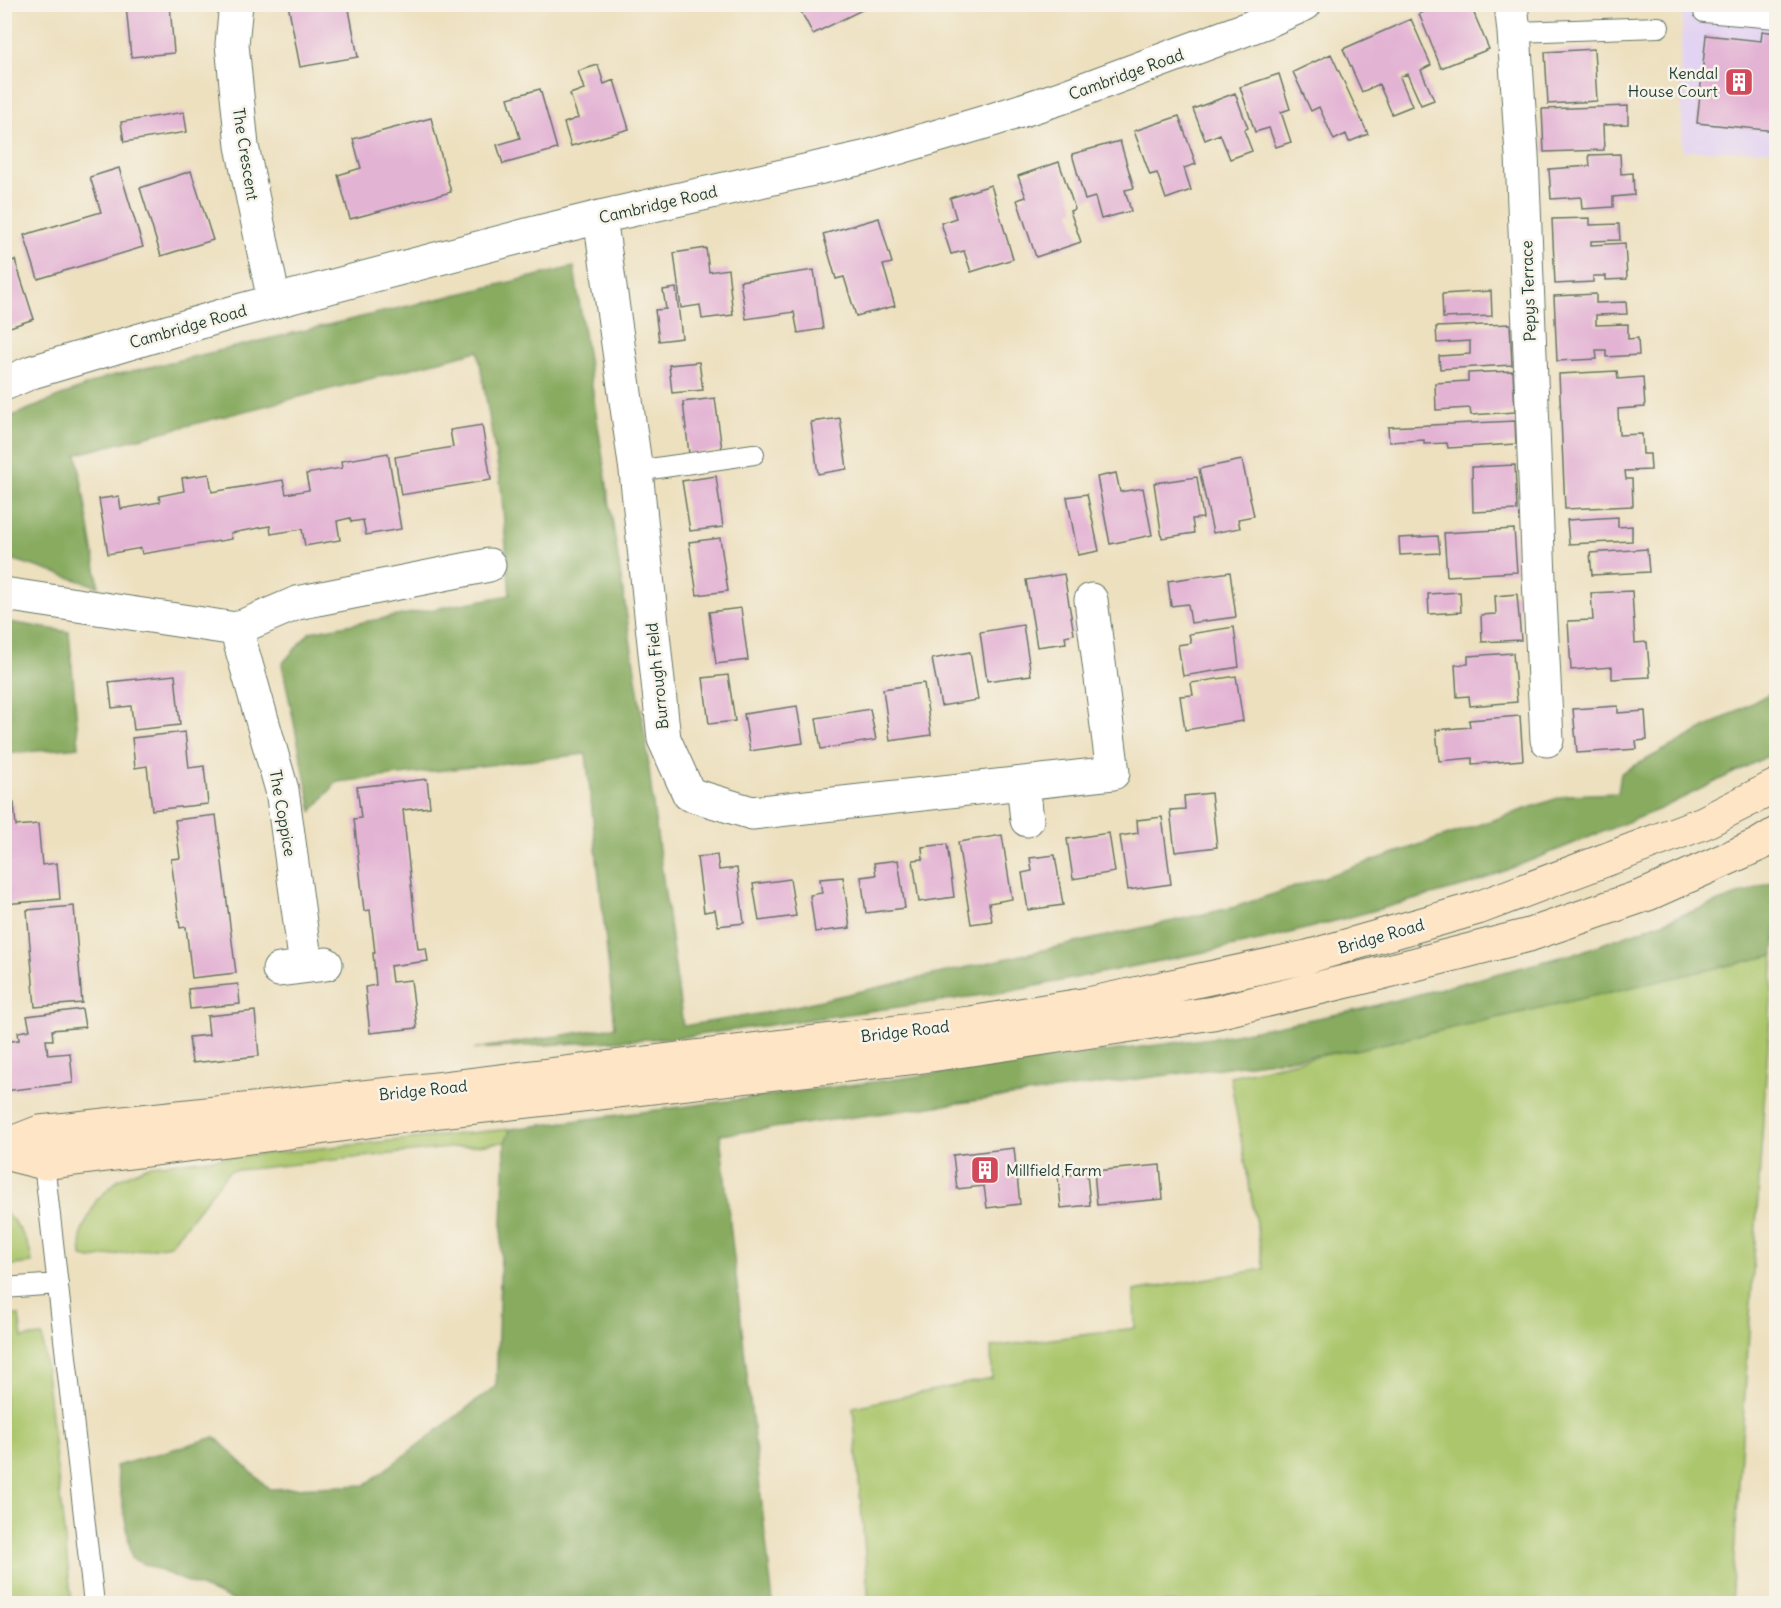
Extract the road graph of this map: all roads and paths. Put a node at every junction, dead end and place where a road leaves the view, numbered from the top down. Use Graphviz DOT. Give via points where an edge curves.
graph roads {
  1 [pos="236,4"];
  2 [pos="1305,4"];
  3 [pos="1704,4"];
  4 [pos="1513,18"];
  5 [pos="1776,18"];
  6 [pos="1659,27"];
  7 [pos="600,217"];
  8 [pos="274,301"];
  9 [pos="4,384"];
  10 [pos="754,454"];
  11 [pos="636,471"];
  12 [pos="489,565"];
  13 [pos="4,594"];
  14 [pos="1091,600"];
  15 [pos="236,629"];
  16 [pos="1547,740"];
  17 [pos="1023,783"];
  18 [pos="1776,786"];
  19 [pos="1027,820"];
  20 [pos="1767,839"];
  21 [pos="304,966"];
  22 [pos="4,1146"];
  23 [pos="4,1153"];
  24 [pos="44,1162"];
  25 [pos="58,1284"];
  26 [pos="4,1288"];
  27 [pos="94,1604"];
  1 -- 8 [label="street, The Crescent" via="232,44 242,146"];
  2 -- 7 [label="street, Cambridge Road" via="992,120 867,157"];
  3 -- 5 [label="lane" via="1704,12"];
  4 -- 6 [label="lane"];
  4 -- 16 [label="street, Pepys Terrace" via="1523,166 1532,578"];
  7 -- 8 [label="street, Cambridge Road"];
  7 -- 11 [label="street, Burrough Field"];
  8 -- 9 [label="street, Cambridge Road"];
  10 -- 11 [label="lane"];
  11 -- 17 [label="street, Burrough Field" via="664,739 689,794 752,813"];
  12 -- 15 [label="street" via="297,603"];
  13 -- 15 [label="street"];
  14 -- 17 [label="street, Burrough Field" via="1113,773"];
  15 -- 21 [label="street, The Coppice" via="282,790"];
  17 -- 19 [label="street"];
  18 -- 22 [label="main road, Bridge Road" via="1703,823 1478,908 1307,957 1088,1004 970,1023 448,1088 40,1132"];
  20 -- 24 [label="main road, Bridge Road" via="1648,894 1529,935 1213,1013 917,1057 440,1111"];
  23 -- 24 [label="main road, Bridge Road"];
  24 -- 25 [label="lane"];
  25 -- 26 [label="lane"];
  25 -- 27 [label="lane"];
}
